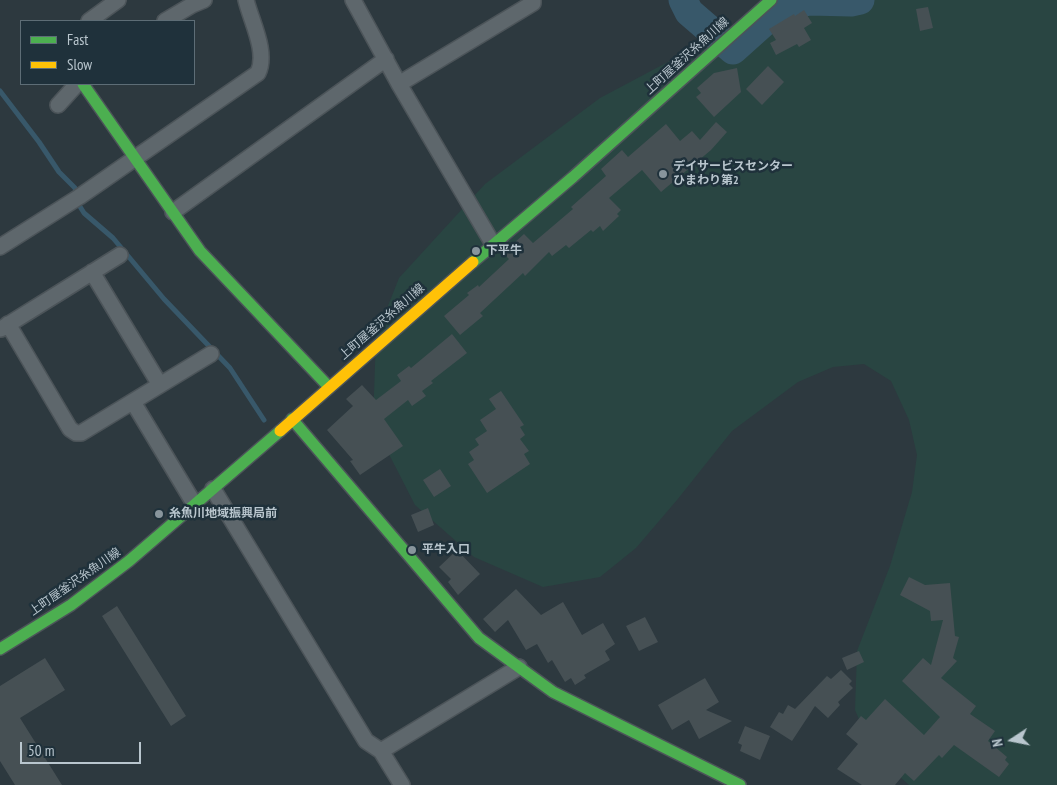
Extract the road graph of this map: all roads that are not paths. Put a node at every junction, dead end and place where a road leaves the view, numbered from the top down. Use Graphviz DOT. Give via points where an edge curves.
graph roads {
  1 [pos="118,0"];
  2 [pos="204,0"];
  3 [pos="246,0"];
  4 [pos="353,0"];
  5 [pos="533,0"];
  6 [pos="771,0"];
  7 [pos="90,20"];
  8 [pos="167,20"];
  9 [pos="386,59"];
  10 [pos="399,84"];
  11 [pos="77,85"];
  12 [pos="84,85"];
  13 [pos="58,105"];
  14 [pos="135,157"];
  15 [pos="173,212"];
  16 [pos="492,244"];
  17 [pos="0,246"];
  18 [pos="120,255"];
  19 [pos="92,272"];
  20 [pos="4,327"];
  21 [pos="211,354"];
  22 [pos="160,385"];
  23 [pos="329,387"];
  24 [pos="133,402"];
  25 [pos="292,419"];
  26 [pos="213,490"];
  27 [pos="195,505"];
  28 [pos="0,649"];
  29 [pos="519,667"];
  30 [pos="381,751"];
  31 [pos="402,785"];
  32 [pos="740,785"];
  1 -- 7 [label="street"];
  2 -- 8 [label="street"];
  3 -- 14 [label="street" via="255,25 262,64 258,73"];
  4 -- 9 [label="street"];
  5 -- 10 [label="street"];
  6 -- 16 [label="main road, 上町屋釜沢糸魚川線" via="573,177"];
  9 -- 10 [label="street"];
  9 -- 15 [label="street"];
  10 -- 16 [label="street"];
  11 -- 13 [label="street"];
  12 -- 14 [label="main road"];
  14 -- 15 [label="main road"];
  14 -- 17 [label="street" via="79,197"];
  15 -- 23 [label="main road" via="200,251"];
  16 -- 23 [label="main road, 上町屋釜沢糸魚川線"];
  18 -- 19 [label="street"];
  19 -- 20 [label="street"];
  19 -- 22 [label="street"];
  20 -- 24 [label="street" via="70,429 76,433 82,433"];
  21 -- 22 [label="street"];
  22 -- 24 [label="street"];
  23 -- 25 [label="main road, 上町屋釜沢糸魚川線"];
  24 -- 27 [label="street"];
  25 -- 26 [label="main road, 上町屋釜沢糸魚川線"];
  25 -- 29 [label="main road" via="480,638"];
  26 -- 27 [label="main road, 上町屋釜沢糸魚川線"];
  26 -- 30 [label="street" via="366,741"];
  27 -- 28 [label="main road, 上町屋釜沢糸魚川線" via="71,605"];
  29 -- 30 [label="street"];
  29 -- 32 [label="main road" via="553,692"];
  30 -- 31 [label="street"];
}
